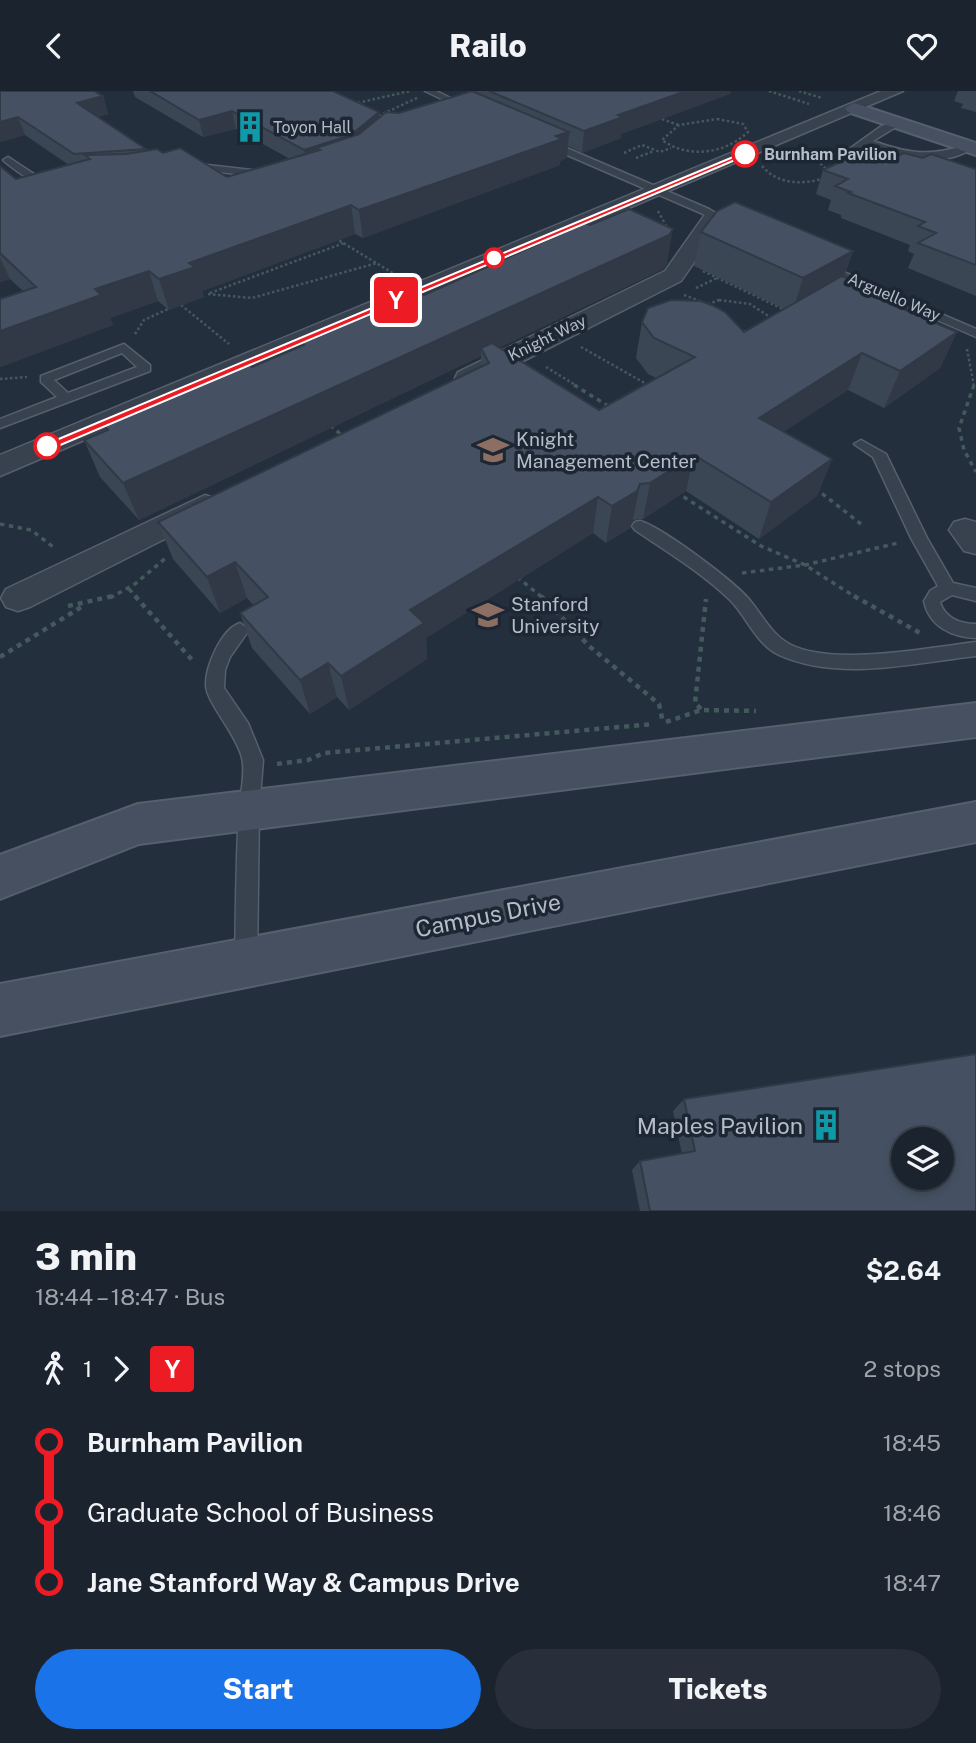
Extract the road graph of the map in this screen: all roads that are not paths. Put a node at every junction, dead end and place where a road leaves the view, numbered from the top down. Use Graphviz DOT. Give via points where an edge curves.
graph roads {
  1 [pos="895,91"];
  2 [pos="433,93"];
  3 [pos="467,108"];
  4 [pos="854,109"];
  5 [pos="449,113"];
  6 [pos="478,113"];
  7 [pos="896,123"];
  8 [pos="541,141"];
  9 [pos="867,142"];
  10 [pos="973,148"];
  11 [pos="911,157"];
  12 [pos="8,160"];
  13 [pos="181,167"];
  14 [pos="280,177"];
  15 [pos="63,180"];
  16 [pos="655,197"];
  17 [pos="720,225"];
  18 [pos="809,260"];
  19 [pos="976,333"];
  20 [pos="445,389"];
  21 [pos="65,398"];
  22 [pos="0,424"];
  23 [pos="861,444"];
  24 [pos="0,466"];
  25 [pos="233,492"];
  26 [pos="640,526"];
  27 [pos="948,589"];
  28 [pos="976,595"];
  29 [pos="18,598"];
  30 [pos="240,630"];
  31 [pos="976,631"];
  32 [pos="976,649"];
  33 [pos="976,720"];
  34 [pos="249,810"];
  35 [pos="976,822"];
  36 [pos="0,877"];
  37 [pos="246,961"];
  38 [pos="0,1010"];
  1 -- 4 [label="street"];
  2 -- 3 [label="lane"];
  3 -- 5 [label="lane"];
  3 -- 6 [label="lane"];
  4 -- 7 [label="street"];
  4 -- 16 [label="street"];
  7 -- 9 [label="lane"];
  7 -- 10 [label="street"];
  8 -- 16 [label="lane"];
  9 -- 11 [label="lane"];
  9 -- 11 [label="lane" via="852,150 895,165"];
  10 -- 11 [label="lane"];
  12 -- 15 [label="lane" via="35,179"];
  13 -- 14 [label="lane"];
  16 -- 17 [label="lane" via="705,211"];
  16 -- 24 [label="street"];
  17 -- 20 [label="street, Knight Way" via="673,276"];
  18 -- 19 [label="lane, Arguello Way"];
  21 -- 21 [label="lane" via="75,397 146,368 124,348 46,379"];
  21 -- 22 [label="lane"];
  23 -- 27 [label="lane" via="879,454"];
  25 -- 29 [label="street"];
  26 -- 32 [label="lane" via="729,590 766,637 785,650 828,662"];
  27 -- 28 [label="lane"];
  27 -- 31 [label="lane" via="932,601 937,615 952,627"];
  30 -- 34 [label="lane" via="222,654 215,689 241,729 253,760"];
  33 -- 34 [label="street"];
  34 -- 36 [label="street" via="138,824"];
  34 -- 37 [label="lane"];
  35 -- 37 [label="street, Campus Drive"];
  37 -- 38 [label="street, Campus Drive"];
}
